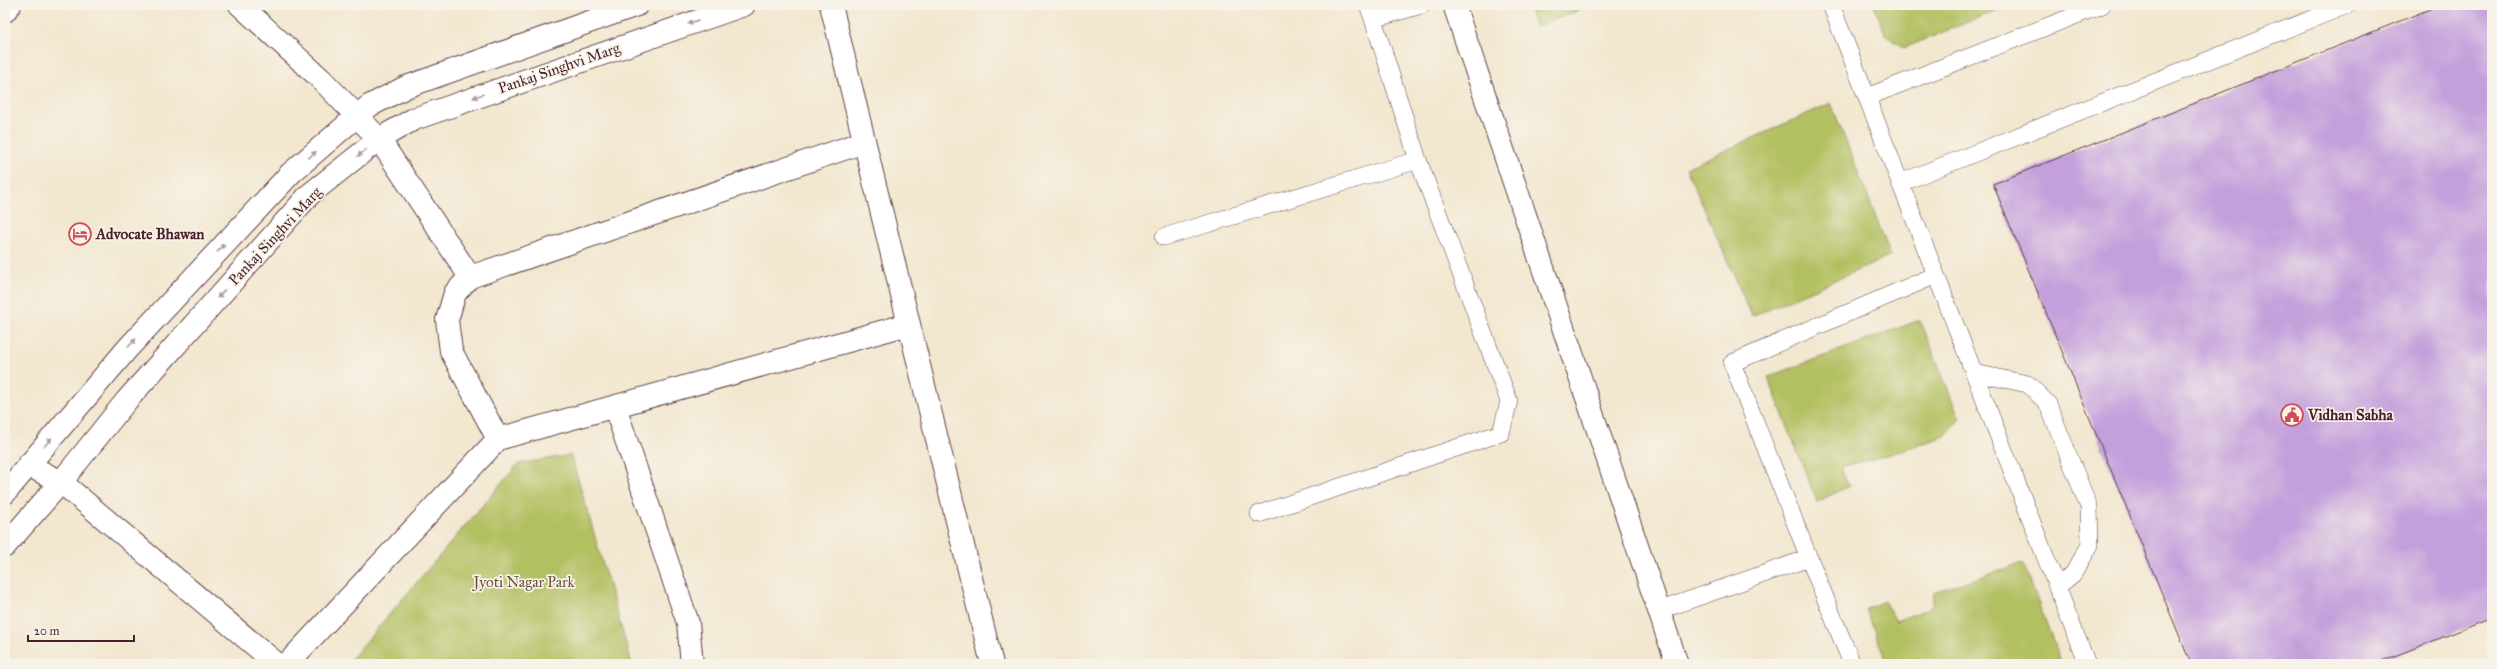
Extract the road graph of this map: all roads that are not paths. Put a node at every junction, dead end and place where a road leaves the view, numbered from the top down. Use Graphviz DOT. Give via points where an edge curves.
graph roads {
  1 [pos="10,5"];
  2 [pos="240,5"];
  3 [pos="637,5"];
  4 [pos="744,5"];
  5 [pos="831,5"];
  6 [pos="1421,5"];
  7 [pos="1454,5"];
  8 [pos="1831,5"];
  9 [pos="2102,5"];
  10 [pos="2347,5"];
  11 [pos="5,11"];
  12 [pos="1371,12"];
  13 [pos="1867,97"];
  14 [pos="357,116"];
  15 [pos="379,139"];
  16 [pos="864,142"];
  17 [pos="1418,160"];
  18 [pos="1900,182"];
  19 [pos="1164,237"];
  20 [pos="1936,275"];
  21 [pos="470,277"];
  22 [pos="909,324"];
  23 [pos="1974,373"];
  24 [pos="615,407"];
  25 [pos="498,439"];
  26 [pos="28,465"];
  27 [pos="61,482"];
  28 [pos="5,493"];
  29 [pos="1259,514"];
  30 [pos="5,546"];
  31 [pos="1809,558"];
  32 [pos="2057,587"];
  33 [pos="1658,611"];
  34 [pos="278,664"];
  35 [pos="287,664"];
  36 [pos="692,664"];
  37 [pos="992,664"];
  38 [pos="1677,664"];
  39 [pos="1852,664"];
  40 [pos="2087,664"];
  1 -- 11 [label="street"];
  2 -- 14 [label="street" via="321,79"];
  3 -- 14 [label="street, Pankaj Singhvi Marg" via="406,87 369,106"];
  4 -- 15 [label="street, Pankaj Singhvi Marg, one-way" via="414,119"];
  5 -- 16 [label="street"];
  6 -- 12 [label="lane"];
  7 -- 33 [label="street"];
  8 -- 13 [label="lane"];
  9 -- 13 [label="lane"];
  10 -- 18 [label="lane"];
  12 -- 17 [label="lane"];
  13 -- 18 [label="lane"];
  14 -- 15 [label="street"];
  26 -- 14 [label="street, Pankaj Singhvi Marg, one-way" via="128,348 291,173"];
  15 -- 21 [label="street"];
  15 -- 27 [label="street, Pankaj Singhvi Marg, one-way" via="310,195 127,400"];
  16 -- 21 [label="street"];
  16 -- 22 [label="street"];
  17 -- 19 [label="lane"];
  17 -- 29 [label="lane" via="1509,401 1502,432"];
  18 -- 20 [label="lane"];
  20 -- 23 [label="lane"];
  20 -- 31 [label="lane" via="1732,363"];
  21 -- 25 [label="street" via="455,293 447,320 451,352"];
  22 -- 24 [label="street"];
  22 -- 37 [label="street"];
  23 -- 32 [label="lane"];
  23 -- 32 [label="lane" via="2028,384 2048,404 2089,507 2090,544 2073,574"];
  24 -- 25 [label="street"];
  24 -- 36 [label="street" via="688,623"];
  25 -- 35 [label="street"];
  26 -- 27 [label="street"];
  26 -- 28 [label="street, Pankaj Singhvi Marg"];
  27 -- 30 [label="street, Pankaj Singhvi Marg"];
  27 -- 34 [label="street"];
  31 -- 33 [label="lane"];
  31 -- 39 [label="lane"];
  32 -- 40 [label="lane"];
  33 -- 38 [label="street"];
}
